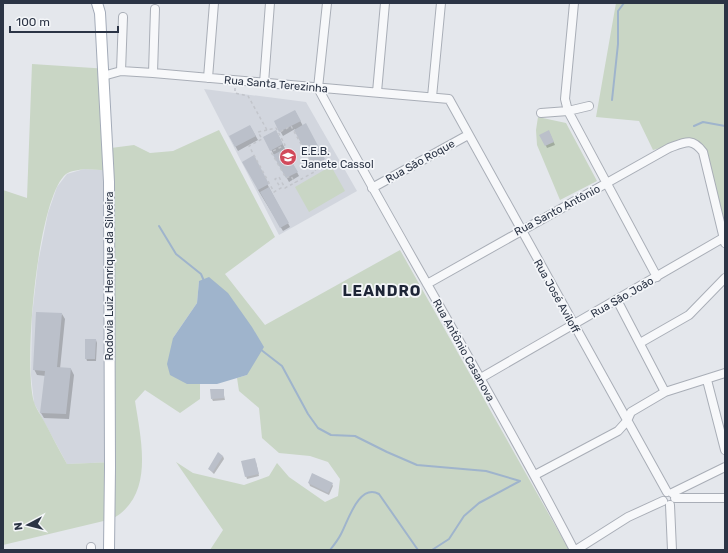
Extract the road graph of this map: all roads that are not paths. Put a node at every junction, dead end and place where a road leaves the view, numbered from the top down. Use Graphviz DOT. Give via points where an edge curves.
graph roads {
  1 [pos="97,3"];
  2 [pos="214,3"];
  3 [pos="270,3"];
  4 [pos="328,3"];
  5 [pos="384,3"];
  6 [pos="441,3"];
  7 [pos="574,3"];
  8 [pos="155,9"];
  9 [pos="123,17"];
  10 [pos="121,71"];
  11 [pos="153,73"];
  12 [pos="104,76"];
  13 [pos="208,78"];
  14 [pos="264,83"];
  15 [pos="318,88"];
  16 [pos="377,92"];
  17 [pos="432,98"];
  18 [pos="449,99"];
  19 [pos="590,106"];
  20 [pos="568,111"];
  21 [pos="541,113"];
  22 [pos="468,135"];
  23 [pos="606,184"];
  24 [pos="372,188"];
  25 [pos="521,230"];
  26 [pos="724,241"];
  27 [pos="657,277"];
  28 [pos="725,278"];
  29 [pos="427,284"];
  30 [pos="617,300"];
  31 [pos="574,326"];
  32 [pos="640,343"];
  33 [pos="725,373"];
  34 [pos="479,379"];
  35 [pos="707,380"];
  36 [pos="665,392"];
  37 [pos="627,421"];
  38 [pos="725,450"];
  39 [pos="725,467"];
  40 [pos="535,475"];
  41 [pos="669,498"];
  42 [pos="725,498"];
  43 [pos="108,550"];
  44 [pos="575,550"];
  45 [pos="672,550"];
  1 -- 12 [label="main road, Rodovia Luiz Henrique da Silveira" via="100,12"];
  2 -- 13 [label="street"];
  3 -- 14 [label="street"];
  4 -- 15 [label="street"];
  5 -- 16 [label="street"];
  6 -- 17 [label="street"];
  7 -- 20 [label="street" via="565,99"];
  8 -- 11 [label="street"];
  9 -- 10 [label="street"];
  10 -- 11 [label="street, Rua Santa Terezinha"];
  10 -- 12 [label="street, Rua Santa Terezinha"];
  11 -- 13 [label="street, Rua Santa Terezinha"];
  12 -- 43 [label="main road, Rodovia Luiz Henrique da Silveira" via="109,182"];
  13 -- 14 [label="street, Rua Santa Terezinha"];
  14 -- 15 [label="street, Rua Santa Terezinha"];
  15 -- 16 [label="street, Rua Santa Terezinha"];
  15 -- 24 [label="street, Rua Antônio Casanova"];
  16 -- 17 [label="street, Rua Santa Terezinha"];
  17 -- 18 [label="street, Rua Santa Terezinha"];
  18 -- 22 [label="street, Rua José Aviloff"];
  19 -- 20 [label="street"];
  20 -- 21 [label="street"];
  20 -- 23 [label="street"];
  22 -- 24 [label="street, Rua São Roque"];
  22 -- 25 [label="street, Rua José Aviloff"];
  23 -- 25 [label="street, Rua Santo Antônio"];
  23 -- 26 [label="street, Rua Santo Antônio" via="669,148 695,143 703,152"];
  23 -- 27 [label="street"];
  24 -- 29 [label="street, Rua Antônio Casanova"];
  25 -- 29 [label="street, Rua Santo Antônio"];
  25 -- 31 [label="street, Rua José Aviloff"];
  26 -- 27 [label="street, Rua São João"];
  27 -- 30 [label="street, Rua São João"];
  28 -- 32 [label="street" via="689,315"];
  29 -- 34 [label="street, Rua Antônio Casanova"];
  30 -- 31 [label="street, Rua São João"];
  30 -- 32 [label="street"];
  31 -- 34 [label="street, Rua São João"];
  31 -- 37 [label="street, Rua José Aviloff"];
  32 -- 36 [label="street"];
  33 -- 35 [label="street"];
  34 -- 40 [label="street, Rua Antônio Casanova"];
  35 -- 36 [label="street"];
  35 -- 38 [label="street"];
  36 -- 37 [label="street" via="631,412"];
  37 -- 40 [label="street" via="618,431 605,439"];
  37 -- 41 [label="street, Rua José Aviloff"];
  39 -- 41 [label="street"];
  40 -- 44 [label="street, Rua Antônio Casanova"];
  41 -- 42 [label="street"];
  41 -- 44 [label="street" via="628,517"];
  41 -- 45 [label="street"];
}
